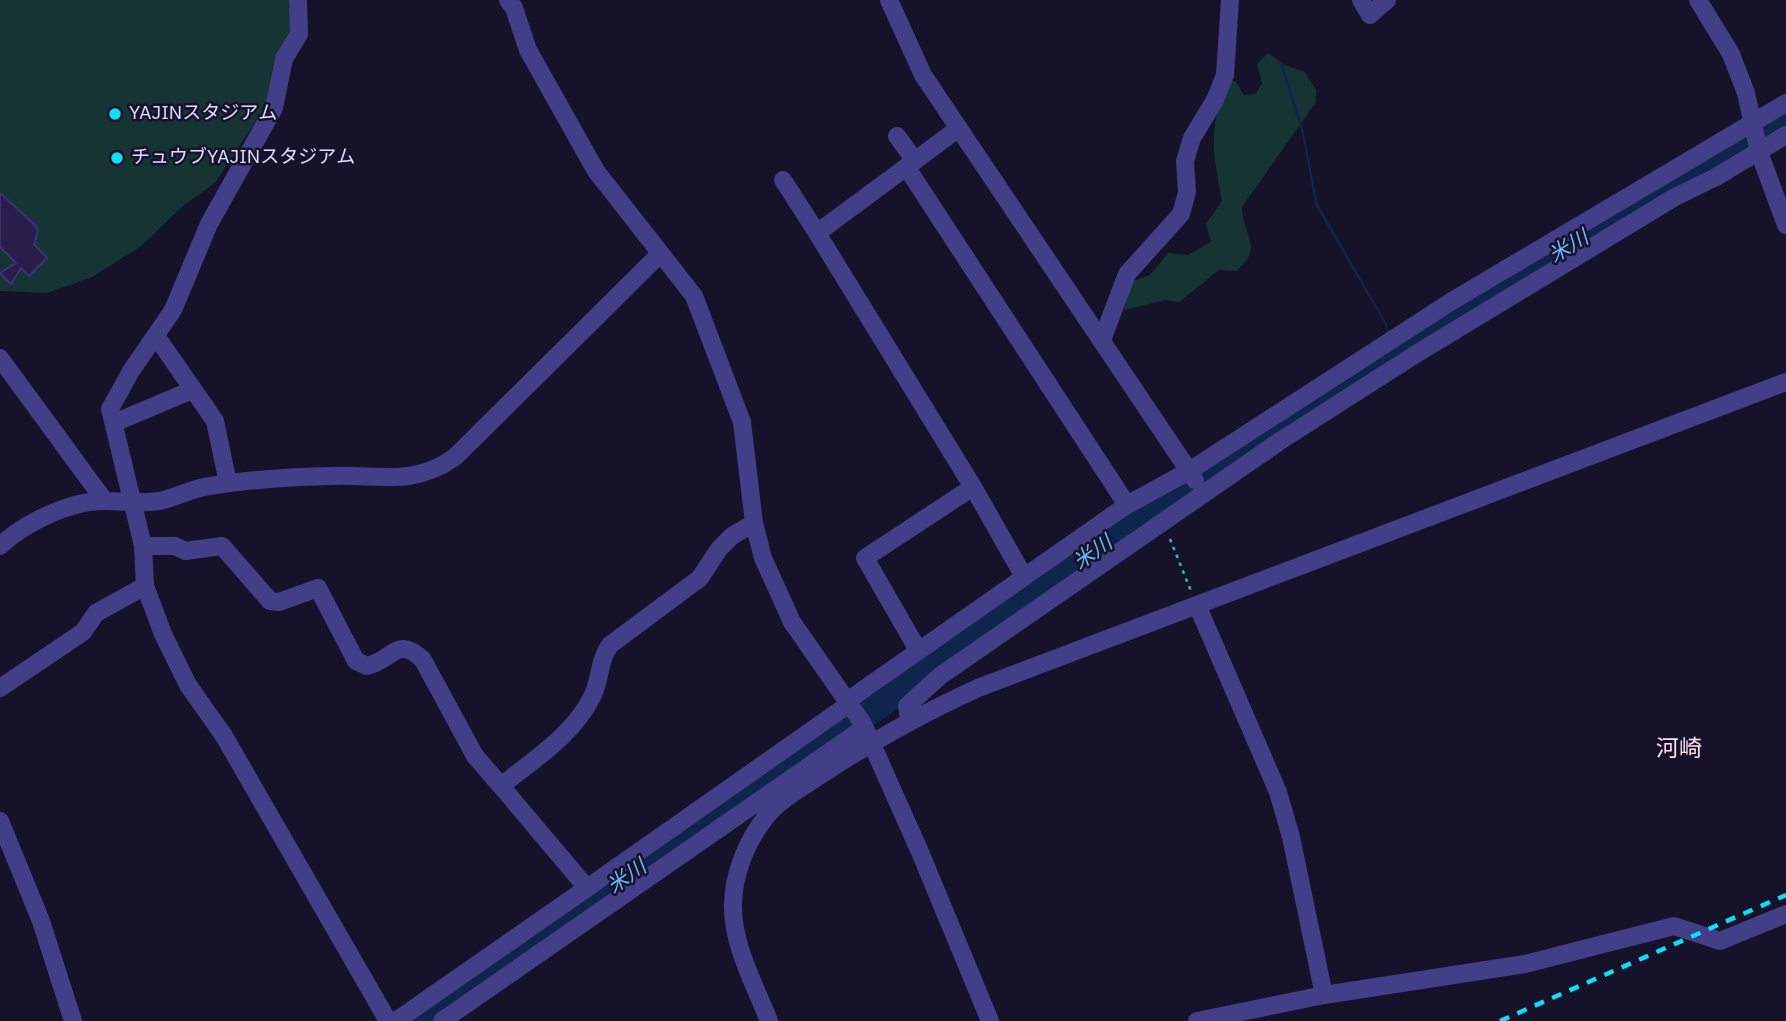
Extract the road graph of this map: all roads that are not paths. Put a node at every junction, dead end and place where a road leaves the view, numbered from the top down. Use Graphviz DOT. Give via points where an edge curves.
graph roads {
  1 [pos="298,0"];
  2 [pos="508,0"];
  3 [pos="889,0"];
  4 [pos="1230,0"];
  5 [pos="1361,0"];
  6 [pos="1387,0"];
  7 [pos="1698,0"];
  8 [pos="1786,103"];
  9 [pos="959,128"];
  10 [pos="1786,135"];
  11 [pos="897,136"];
  12 [pos="1756,137"];
  13 [pos="911,165"];
  14 [pos="783,180"];
  15 [pos="1786,225"];
  16 [pos="817,233"];
  17 [pos="659,255"];
  18 [pos="156,336"];
  19 [pos="1102,340"];
  20 [pos="0,358"];
  21 [pos="1786,382"];
  22 [pos="192,390"];
  23 [pos="114,423"];
  24 [pos="1189,471"];
  25 [pos="228,483"];
  26 [pos="972,487"];
  27 [pos="1203,493"];
  28 [pos="104,500"];
  29 [pos="131,504"];
  30 [pos="1127,505"];
  31 [pos="754,523"];
  32 [pos="0,546"];
  33 [pos="143,546"];
  34 [pos="1023,575"];
  35 [pos="145,586"];
  36 [pos="1198,607"];
  37 [pos="918,650"];
  38 [pos="0,688"];
  39 [pos="850,704"];
  40 [pos="909,719"];
  41 [pos="866,731"];
  42 [pos="501,786"];
  43 [pos="0,821"];
  44 [pos="587,888"];
  45 [pos="1786,914"];
  46 [pos="1324,995"];
  47 [pos="1270,1014"];
  48 [pos="73,1021"];
  49 [pos="388,1021"];
  50 [pos="396,1021"];
  51 [pos="442,1021"];
  52 [pos="769,1021"];
  53 [pos="990,1021"];
  54 [pos="1196,1021"];
  1 -- 18 [label="street" via="299,34 285,59 274,108 226,190 173,310"];
  2 -- 17 [label="street" via="528,50 596,171"];
  3 -- 9 [label="street" via="923,75"];
  4 -- 19 [label="street" via="1225,75 1192,138 1185,161 1187,192 1181,214 1127,274"];
  5 -- 6 [label="street" via="1370,15"];
  7 -- 12 [label="street" via="1731,54"];
  8 -- 12 [label="street"];
  9 -- 13 [label="street"];
  9 -- 19 [label="street"];
  10 -- 12 [label="street"];
  11 -- 13 [label="street"];
  12 -- 15 [label="street"];
  12 -- 24 [label="street" via="1452,301"];
  12 -- 27 [label="street" via="1675,197 1416,354"];
  13 -- 16 [label="street"];
  13 -- 30 [label="street"];
  14 -- 16 [label="street"];
  16 -- 26 [label="street"];
  17 -- 25 [label="street" via="455,457 435,471 404,478 334,475"];
  17 -- 31 [label="street" via="694,296 742,422"];
  18 -- 22 [label="street"];
  18 -- 23 [label="street" via="110,409"];
  19 -- 24 [label="street"];
  20 -- 28 [label="street"];
  21 -- 36 [label="street"];
  22 -- 23 [label="street"];
  22 -- 25 [label="street" via="215,421"];
  23 -- 29 [label="street"];
  24 -- 27 [label="street"];
  24 -- 30 [label="street"];
  25 -- 29 [label="street"];
  26 -- 34 [label="street"];
  26 -- 37 [label="street" via="865,558"];
  27 -- 40 [label="street" via="940,676 907,706"];
  28 -- 29 [label="street"];
  28 -- 32 [label="street" via="65,508"];
  29 -- 33 [label="street"];
  30 -- 34 [label="street"];
  31 -- 39 [label="street" via="763,558 792,622"];
  31 -- 42 [label="street" via="719,549 700,578 610,645 581,715"];
  33 -- 35 [label="street"];
  33 -- 42 [label="street" via="175,546 185,551 222,546 270,601 318,587 356,661 367,666 400,648 412,649 423,660 475,756"];
  34 -- 37 [label="street"];
  35 -- 38 [label="street" via="96,613 83,632"];
  35 -- 49 [label="street" via="188,685 224,736"];
  36 -- 40 [label="street" via="978,688"];
  36 -- 46 [label="street" via="1278,792"];
  37 -- 39 [label="street"];
  39 -- 41 [label="street"];
  39 -- 44 [label="street"];
  40 -- 41 [label="street"];
  41 -- 51 [label="street"];
  41 -- 52 [label="street" via="767,815 749,843 737,875 732,904 735,931"];
  41 -- 53 [label="street"];
  42 -- 44 [label="street"];
  43 -- 48 [label="street" via="41,921"];
  44 -- 50 [label="street"];
  45 -- 46 [label="street" via="1720,941 1674,926 1525,964"];
  46 -- 47 [label="street"];
  47 -- 54 [label="street"];
}
